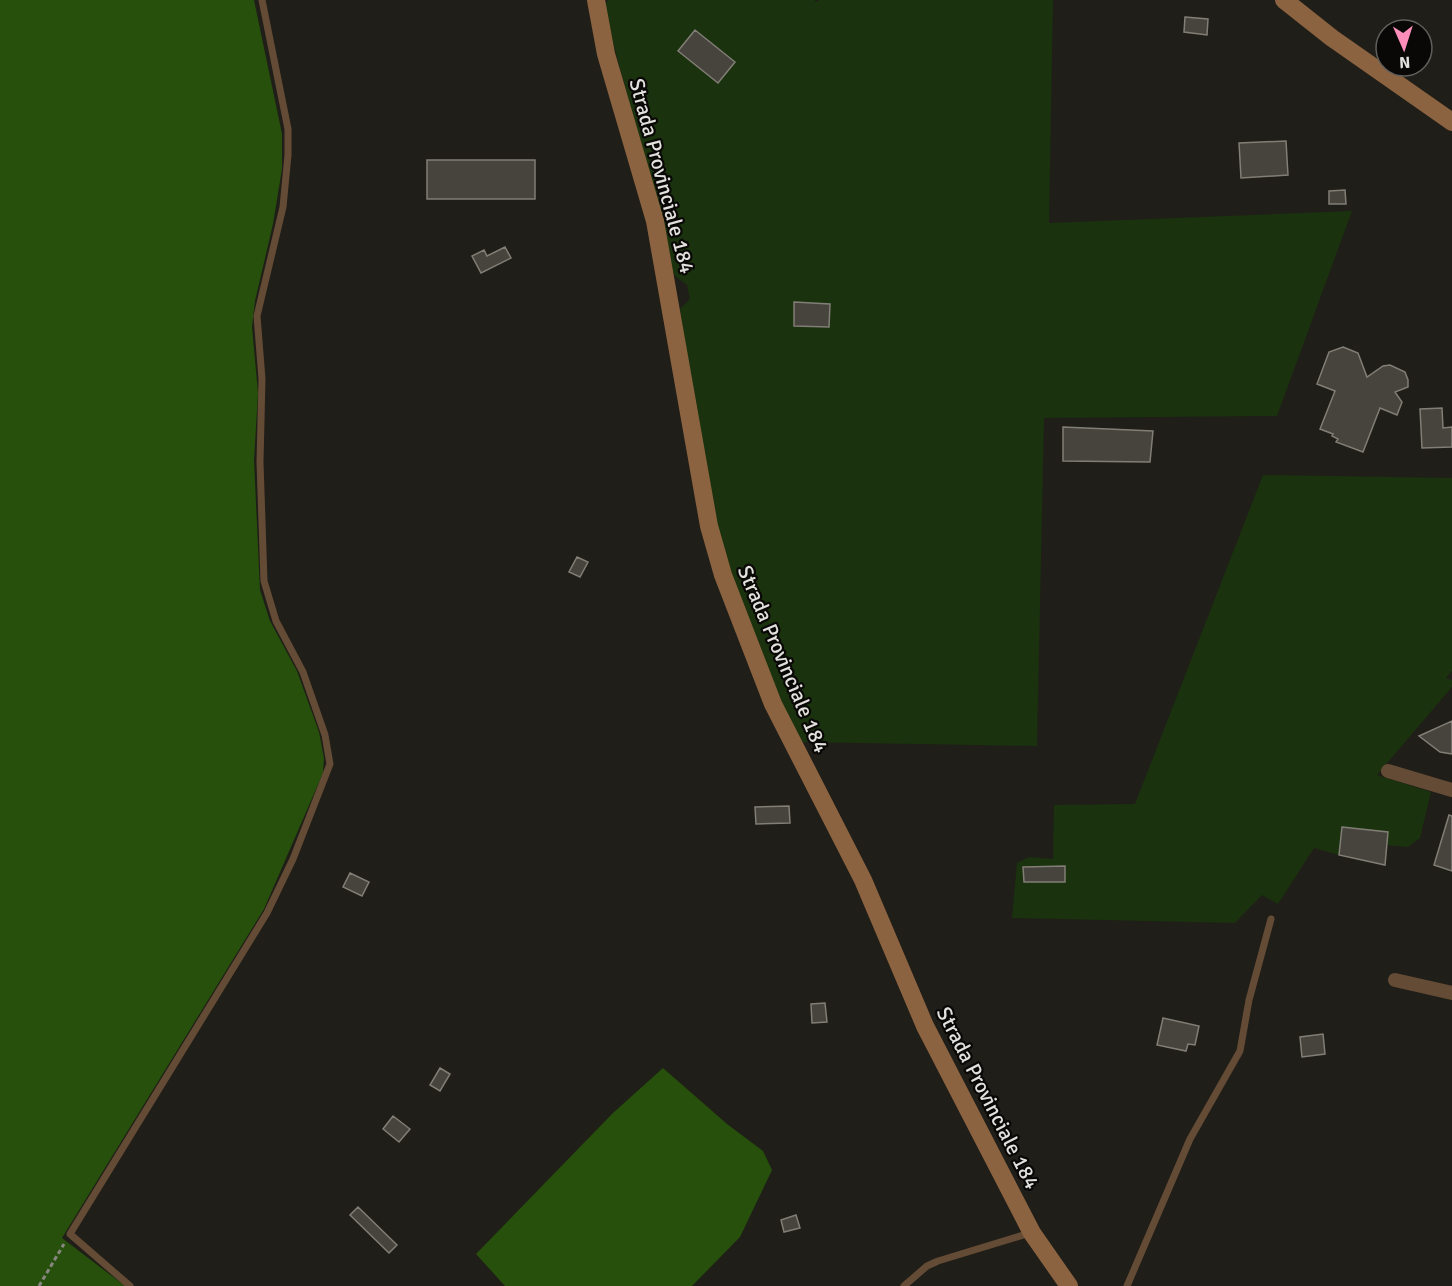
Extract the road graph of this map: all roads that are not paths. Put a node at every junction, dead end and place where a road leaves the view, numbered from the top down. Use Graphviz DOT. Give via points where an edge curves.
graph roads {
  1 [pos="262,0"];
  2 [pos="596,0"];
  3 [pos="1284,0"];
  4 [pos="1452,122"];
  5 [pos="1388,771"];
  6 [pos="1452,790"];
  7 [pos="1271,919"];
  8 [pos="1395,980"];
  9 [pos="1452,993"];
  10 [pos="1032,1233"];
  11 [pos="130,1286"];
  12 [pos="904,1286"];
  13 [pos="1068,1286"];
  14 [pos="1127,1286"];
  1 -- 11 [label="lane" via="288,129 283,207 257,316 262,379 264,581 276,621 303,672 325,735 330,764 267,913 70,1234"];
  2 -- 10 [label="street, Strada Provinciale 184" via="606,54 655,221 709,526 723,576 782,723 863,880 925,1026"];
  3 -- 4 [label="street"];
  5 -- 6 [label="street"];
  7 -- 14 [label="lane" via="1240,1051 1190,1139"];
  8 -- 9 [label="street"];
  10 -- 12 [label="lane" via="938,1261"];
  10 -- 13 [label="street, Strada Provinciale 184"];
}
